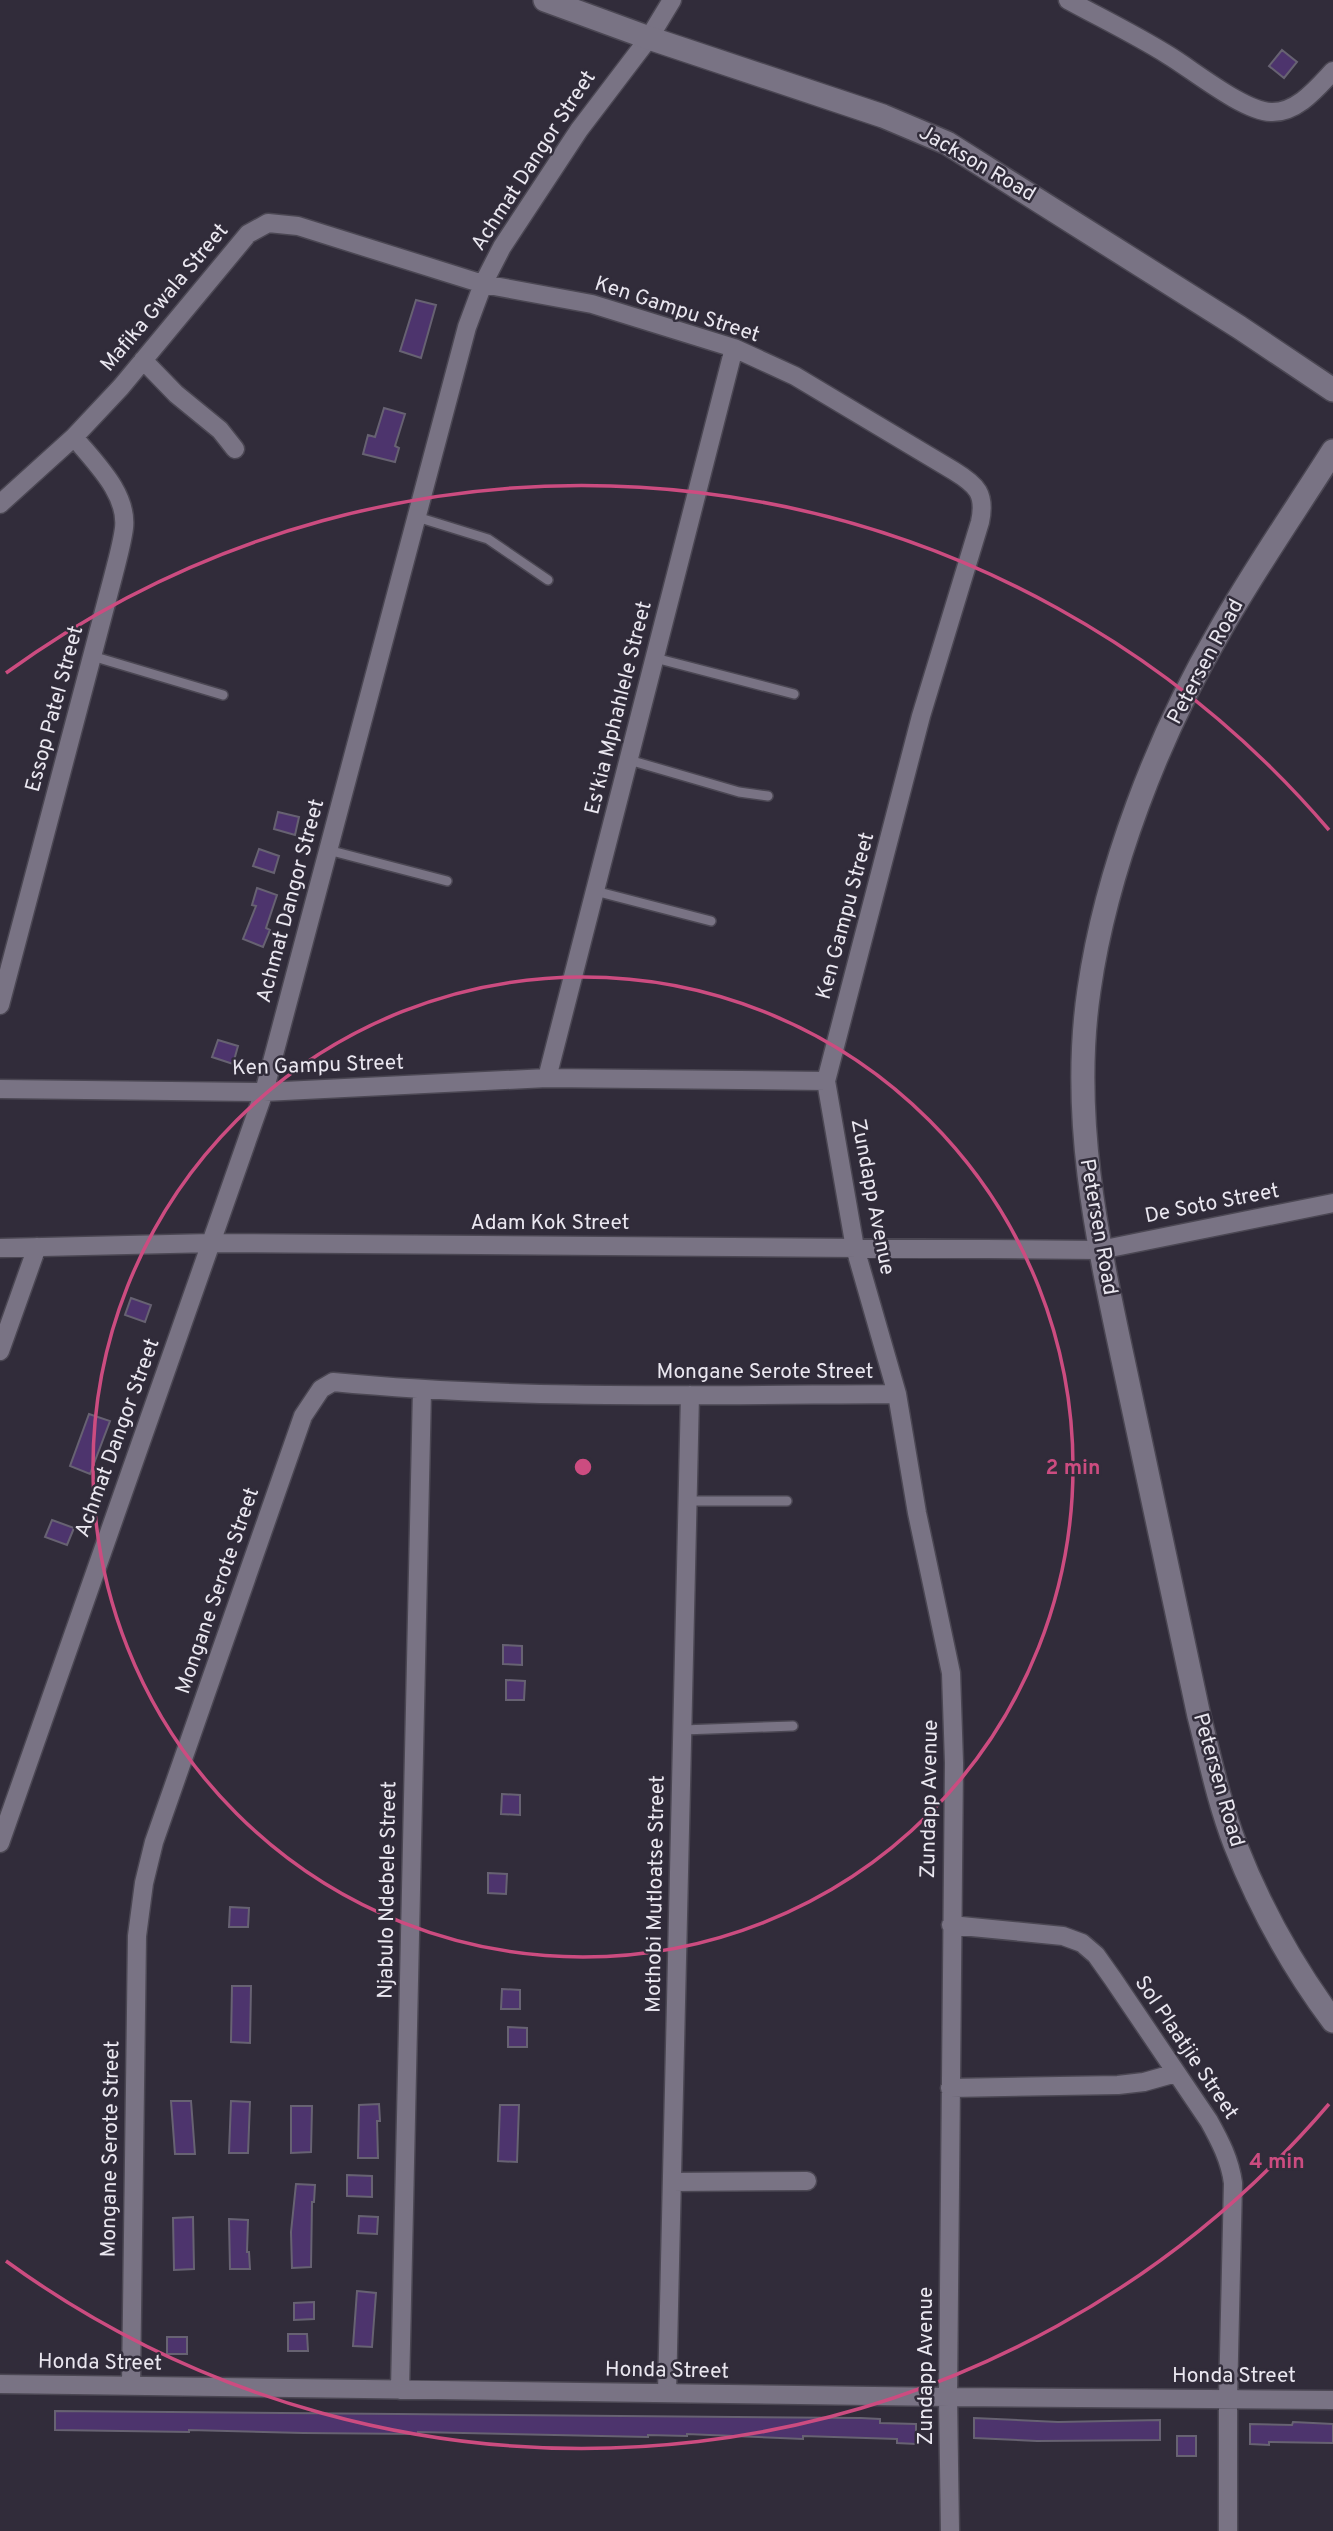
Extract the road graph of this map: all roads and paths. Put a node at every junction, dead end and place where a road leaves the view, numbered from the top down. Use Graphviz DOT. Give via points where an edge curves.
graph roads {
  1 [pos="545,0"];
  2 [pos="672,0"];
  3 [pos="1068,0"];
  4 [pos="649,38"];
  5 [pos="1333,71"];
  6 [pos="483,284"];
  7 [pos="734,348"];
  8 [pos="143,360"];
  9 [pos="1333,390"];
  10 [pos="74,437"];
  11 [pos="235,449"];
  12 [pos="1333,450"];
  13 [pos="0,504"];
  14 [pos="417,517"];
  15 [pos="548,580"];
  16 [pos="92,656"];
  17 [pos="655,658"];
  18 [pos="794,694"];
  19 [pos="223,695"];
  20 [pos="629,760"];
  21 [pos="768,796"];
  22 [pos="328,850"];
  23 [pos="447,881"];
  24 [pos="595,891"];
  25 [pos="711,921"];
  26 [pos="0,1005"];
  27 [pos="547,1078"];
  28 [pos="826,1081"];
  29 [pos="0,1089"];
  30 [pos="264,1093"];
  31 [pos="1333,1203"];
  32 [pos="212,1243"];
  33 [pos="37,1247"];
  34 [pos="0,1248"];
  35 [pos="855,1248"];
  36 [pos="1100,1250"];
  37 [pos="0,1351"];
  38 [pos="422,1390"];
  39 [pos="897,1394"];
  40 [pos="690,1395"];
  41 [pos="688,1501"];
  42 [pos="787,1501"];
  43 [pos="793,1726"];
  44 [pos="682,1730"];
  45 [pos="0,1843"];
  46 [pos="951,1925"];
  47 [pos="1333,2021"];
  48 [pos="1176,2073"];
  49 [pos="950,2088"];
  50 [pos="807,2181"];
  51 [pos="672,2182"];
  52 [pos="0,2384"];
  53 [pos="131,2386"];
  54 [pos="400,2390"];
  55 [pos="667,2393"];
  56 [pos="948,2397"];
  57 [pos="1228,2399"];
  58 [pos="1333,2400"];
  59 [pos="950,2531"];
  60 [pos="1228,2531"];
  1 -- 4 [label="street, Jackson Road"];
  2 -- 4 [label="street, Achmat Dangor Street"];
  3 -- 5 [label="street" via="1253,108 1271,112 1296,105"];
  4 -- 6 [label="street, Achmat Dangor Street" via="533,196"];
  4 -- 9 [label="street, Jackson Road" via="883,116 947,143"];
  6 -- 7 [label="street, Ken Gampu Street" via="592,304"];
  6 -- 8 [label="street, Mafika Gwala Street" via="298,226 268,223 248,234"];
  6 -- 14 [label="street, Achmat Dangor Street" via="467,327"];
  7 -- 17 [label="street, Es'kia Mphahlele Street"];
  7 -- 28 [label="street, Ken Gampu Street" via="795,376 968,479 982,499 980,522 921,716"];
  8 -- 10 [label="street, Mafika Gwala Street"];
  8 -- 11 [label="street"];
  10 -- 13 [label="street, Mafika Gwala Street"];
  10 -- 16 [label="street, Essop Patel Street" via="120,499 124,525"];
  12 -- 36 [label="street, Petersen Road" via="1217,635 1175,717 1112,884 1089,989 1082,1074 1086,1162"];
  14 -- 15 [label="lane" via="488,539"];
  14 -- 22 [label="street, Achmat Dangor Street"];
  16 -- 19 [label="lane"];
  16 -- 26 [label="street, Essop Patel Street"];
  17 -- 18 [label="lane"];
  17 -- 20 [label="street, Es'kia Mphahlele Street"];
  20 -- 21 [label="lane"];
  20 -- 24 [label="street, Es'kia Mphahlele Street"];
  22 -- 23 [label="lane"];
  22 -- 30 [label="street, Achmat Dangor Street"];
  24 -- 25 [label="lane"];
  24 -- 27 [label="street, Es'kia Mphahlele Street"];
  27 -- 28 [label="street, Ken Gampu Street"];
  27 -- 30 [label="street, Ken Gampu Street"];
  28 -- 35 [label="street, Zundapp Avenue"];
  29 -- 30 [label="street, Ken Gampu Street"];
  30 -- 32 [label="street, Achmat Dangor Street"];
  31 -- 36 [label="street, De Soto Street"];
  32 -- 33 [label="street, Adam Kok Street"];
  32 -- 35 [label="street, Adam Kok Street"];
  32 -- 45 [label="street, Achmat Dangor Street"];
  33 -- 34 [label="street, Adam Kok Street"];
  33 -- 37 [label="street"];
  35 -- 36 [label="street, Adam Kok Street"];
  35 -- 39 [label="street, Zundapp Avenue"];
  36 -- 47 [label="street, Petersen Road" via="1199,1716 1224,1810 1264,1912"];
  38 -- 40 [label="street, Mongane Serote Street"];
  38 -- 53 [label="street, Mongane Serote Street" via="333,1382 321,1389 303,1416 154,1842 137,1936"];
  38 -- 54 [label="street, Njabulo Ndebele Street"];
  39 -- 40 [label="street, Mongane Serote Street"];
  39 -- 46 [label="street, Zundapp Avenue" via="951,1673"];
  40 -- 41 [label="street, Mothobi Mutloatse Street"];
  41 -- 42 [label="lane"];
  41 -- 44 [label="street, Mothobi Mutloatse Street"];
  43 -- 44 [label="lane"];
  44 -- 51 [label="street, Mothobi Mutloatse Street"];
  46 -- 48 [label="street, Sol Plaatjie Street" via="1063,1936 1082,1943 1096,1955"];
  46 -- 49 [label="street, Zundapp Avenue"];
  48 -- 49 [label="street" via="1118,2085"];
  48 -- 57 [label="street, Sol Plaatjie Street" via="1209,2120 1231,2167"];
  49 -- 56 [label="street, Zundapp Avenue"];
  50 -- 51 [label="street"];
  51 -- 55 [label="street, Mothobi Mutloatse Street"];
  52 -- 53 [label="street, Honda Street"];
  53 -- 54 [label="street, Honda Street"];
  54 -- 55 [label="street, Honda Street"];
  55 -- 56 [label="street, Honda Street"];
  56 -- 57 [label="street, Honda Street"];
  56 -- 59 [label="street, Zundapp Avenue"];
  57 -- 58 [label="street, Honda Street"];
  57 -- 60 [label="street, Sol Plaatjie Street"];
}
